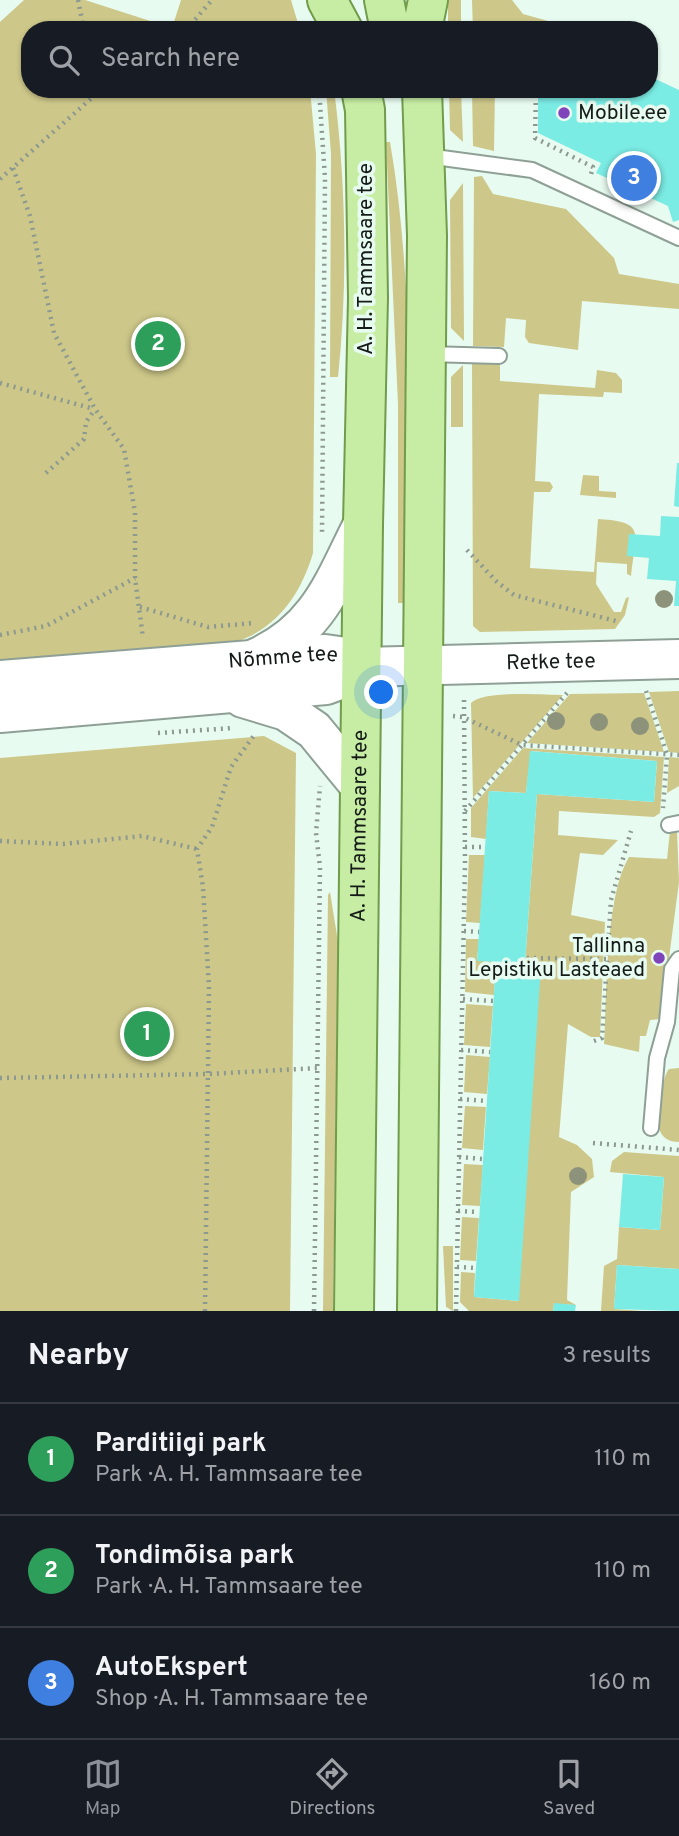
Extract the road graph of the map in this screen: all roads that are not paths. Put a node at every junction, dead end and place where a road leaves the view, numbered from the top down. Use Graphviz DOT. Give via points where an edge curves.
graph roads {
  1 [pos="327,0"];
  2 [pos="339,0"];
  3 [pos="384,0"];
  4 [pos="413,0"];
  5 [pos="428,0"];
  6 [pos="340,21"];
  7 [pos="343,21"];
  8 [pos="388,21"];
  9 [pos="418,21"];
  10 [pos="422,21"];
  11 [pos="362,98"];
  12 [pos="403,98"];
  13 [pos="423,98"];
  14 [pos="426,156"];
  15 [pos="679,238"];
  16 [pos="425,354"];
  17 [pos="499,356"];
  18 [pos="363,524"];
  19 [pos="679,659"];
  20 [pos="249,661"];
  21 [pos="424,666"];
  22 [pos="362,667"];
  23 [pos="0,680"];
  24 [pos="224,693"];
  25 [pos="0,713"];
  26 [pos="360,786"];
  27 [pos="679,959"];
  28 [pos="651,1128"];
  29 [pos="354,1311"];
  30 [pos="417,1311"];
  1 -- 6 [label="main road"];
  2 -- 7 [label="main road"];
  3 -- 8 [label="main road"];
  4 -- 9 [label="main road"];
  5 -- 10 [label="main road"];
  11 -- 18 [label="main road, A. H. Tammsaare tee" via="368,298"];
  12 -- 14 [label="main road"];
  13 -- 14 [label="main road"];
  14 -- 15 [label="lane" via="532,170"];
  14 -- 16 [label="main road"];
  16 -- 17 [label="lane"];
  16 -- 21 [label="main road"];
  18 -- 20 [label="street" via="329,597 314,616 275,650"];
  18 -- 22 [label="main road, A. H. Tammsaare tee"];
  19 -- 21 [label="street, Retke tee"];
  20 -- 22 [label="street, Nõmme tee" via="325,654 346,657"];
  20 -- 23 [label="street, Nõmme tee"];
  21 -- 22 [label="street, Retke tee"];
  21 -- 30 [label="main road"];
  22 -- 24 [label="street, Nõmme tee" via="326,685"];
  22 -- 26 [label="main road, A. H. Tammsaare tee"];
  24 -- 25 [label="street, Nõmme tee"];
  24 -- 26 [label="street" via="286,711 314,730"];
  26 -- 29 [label="main road, A. H. Tammsaare tee"];
  27 -- 28 [label="lane" via="673,969 657,1058"];
}
